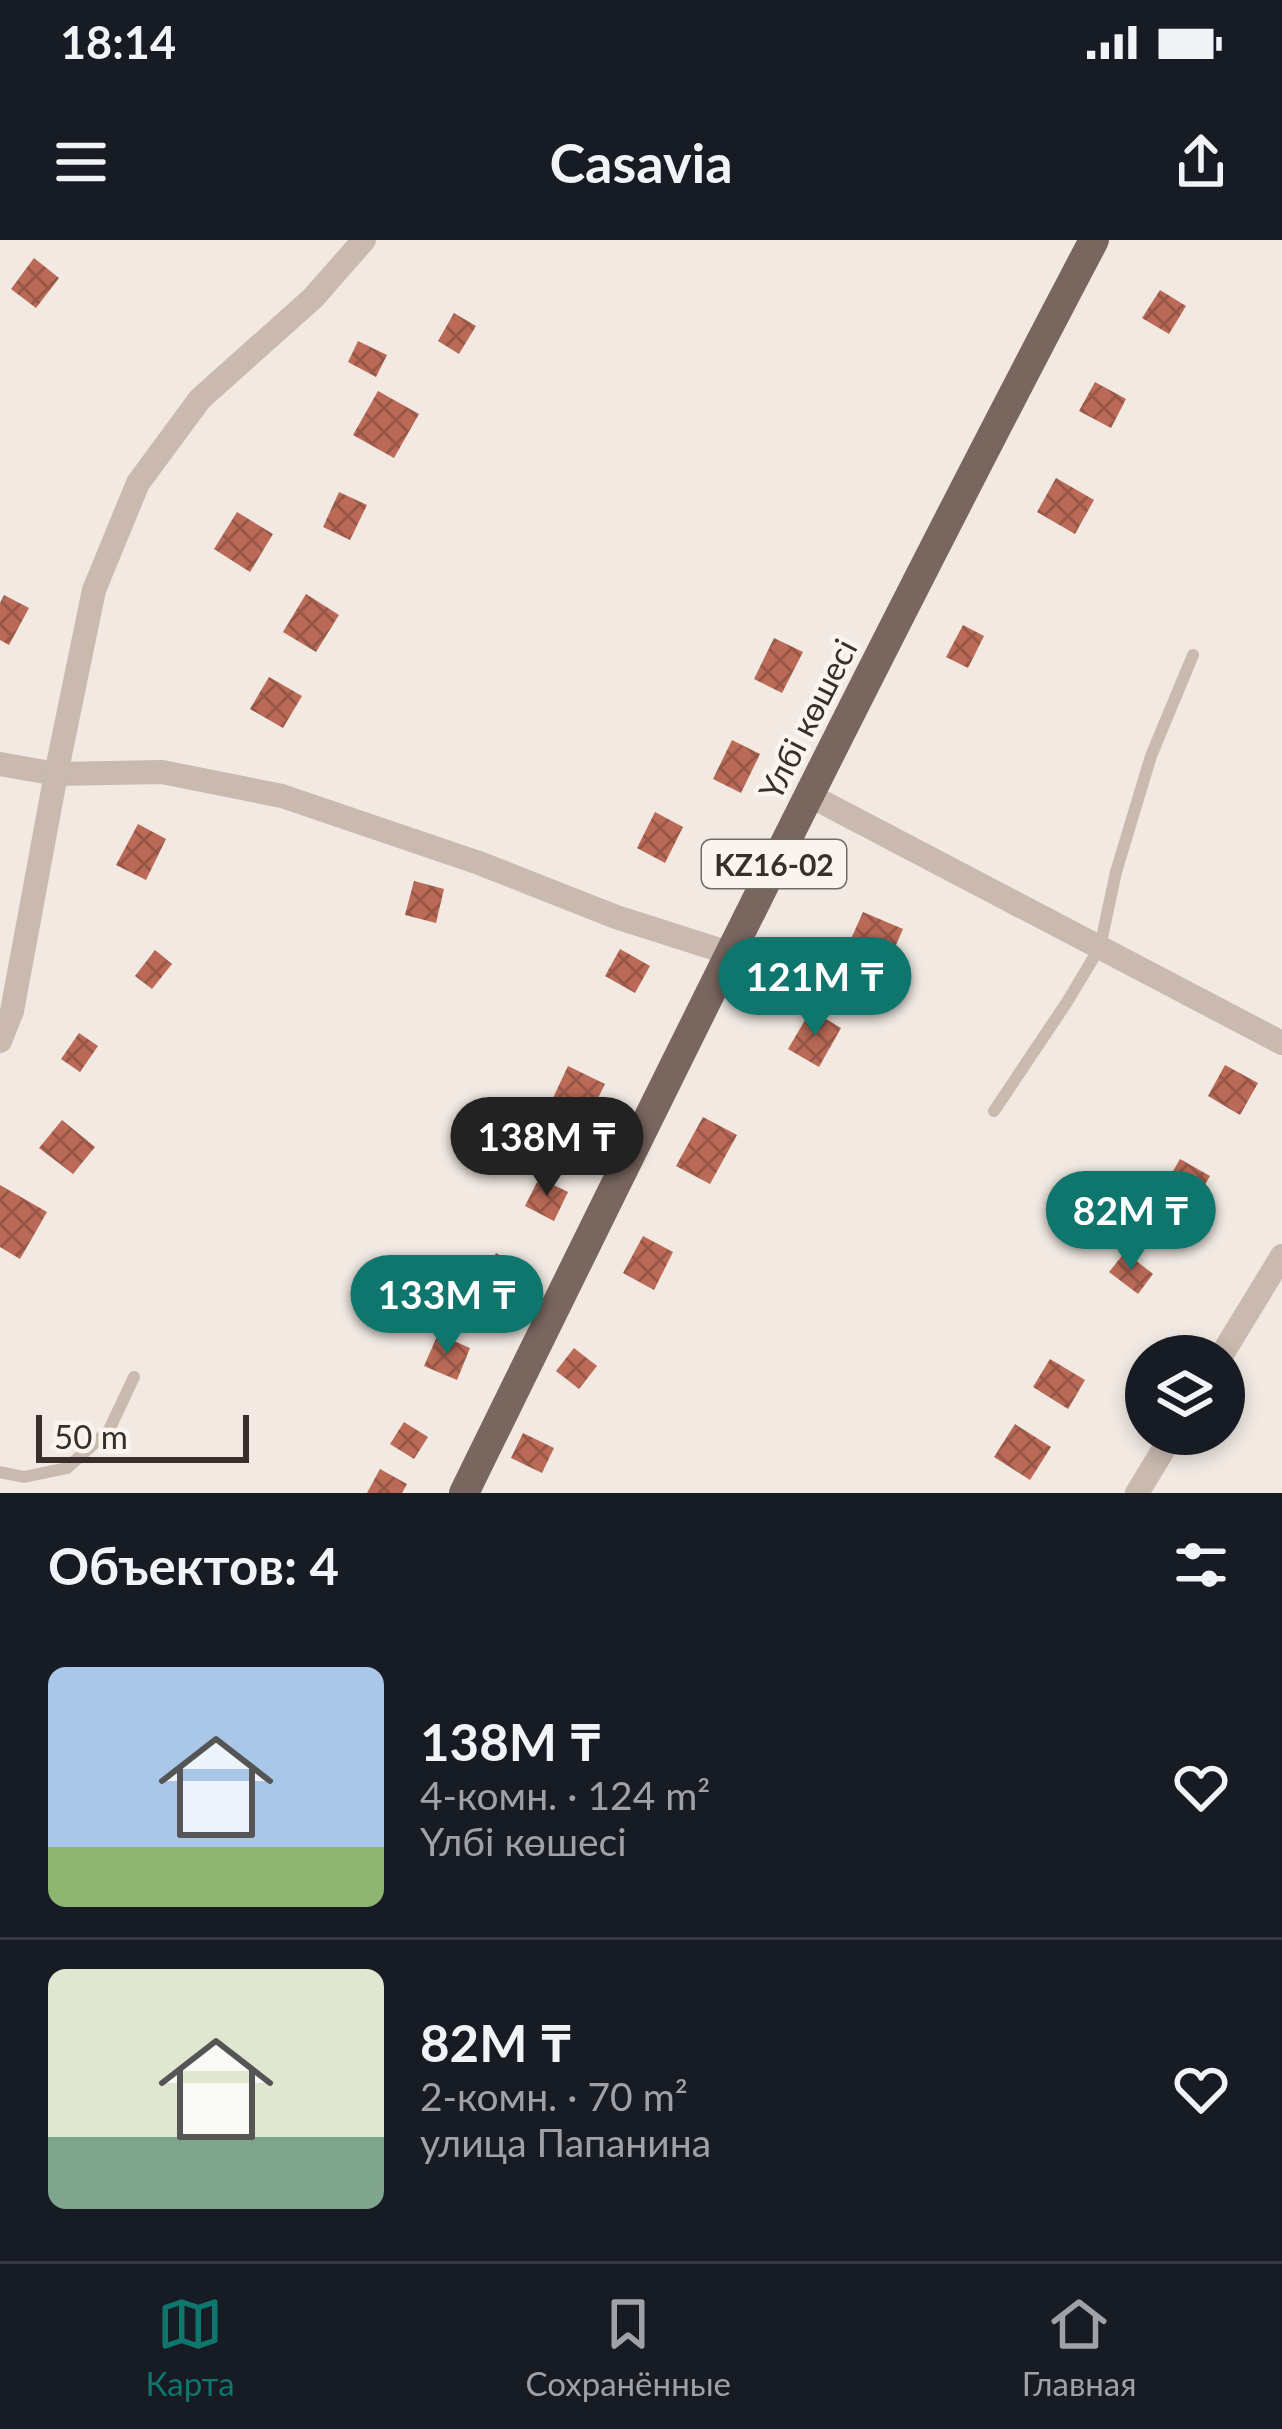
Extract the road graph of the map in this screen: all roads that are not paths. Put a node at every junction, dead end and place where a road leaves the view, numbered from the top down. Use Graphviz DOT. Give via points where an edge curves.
graph roads {
  1 [pos="364,240"];
  2 [pos="1094,240"];
  3 [pos="1193,655"];
  4 [pos="0,764"];
  5 [pos="56,774"];
  6 [pos="809,795"];
  7 [pos="1100,947"];
  8 [pos="729,953"];
  9 [pos="0,1042"];
  10 [pos="1282,1043"];
  11 [pos="994,1111"];
  12 [pos="1282,1256"];
  13 [pos="1234,1335"];
  14 [pos="134,1377"];
  15 [pos="1160,1455"];
  16 [pos="0,1472"];
  17 [pos="464,1493"];
  18 [pos="1137,1493"];
  1 -- 5 [label="street" via="313,298 200,399 138,483 94,590"];
  2 -- 6 [label="main road, Үлбі көшесі / KZ16-02"];
  3 -- 7 [label="lane" via="1150,756"];
  4 -- 5 [label="street"];
  5 -- 8 [label="street" via="162,772 282,796"];
  5 -- 9 [label="street"];
  6 -- 7 [label="street"];
  6 -- 8 [label="main road, Үлбі көшесі / KZ16-02"];
  7 -- 10 [label="street"];
  7 -- 11 [label="lane"];
  8 -- 17 [label="main road, Үлбі көшесі / KZ16-02"];
  12 -- 13 [label="street"];
  14 -- 16 [label="lane" via="110,1430 67,1468 24,1477"];
  15 -- 18 [label="street"];
}
